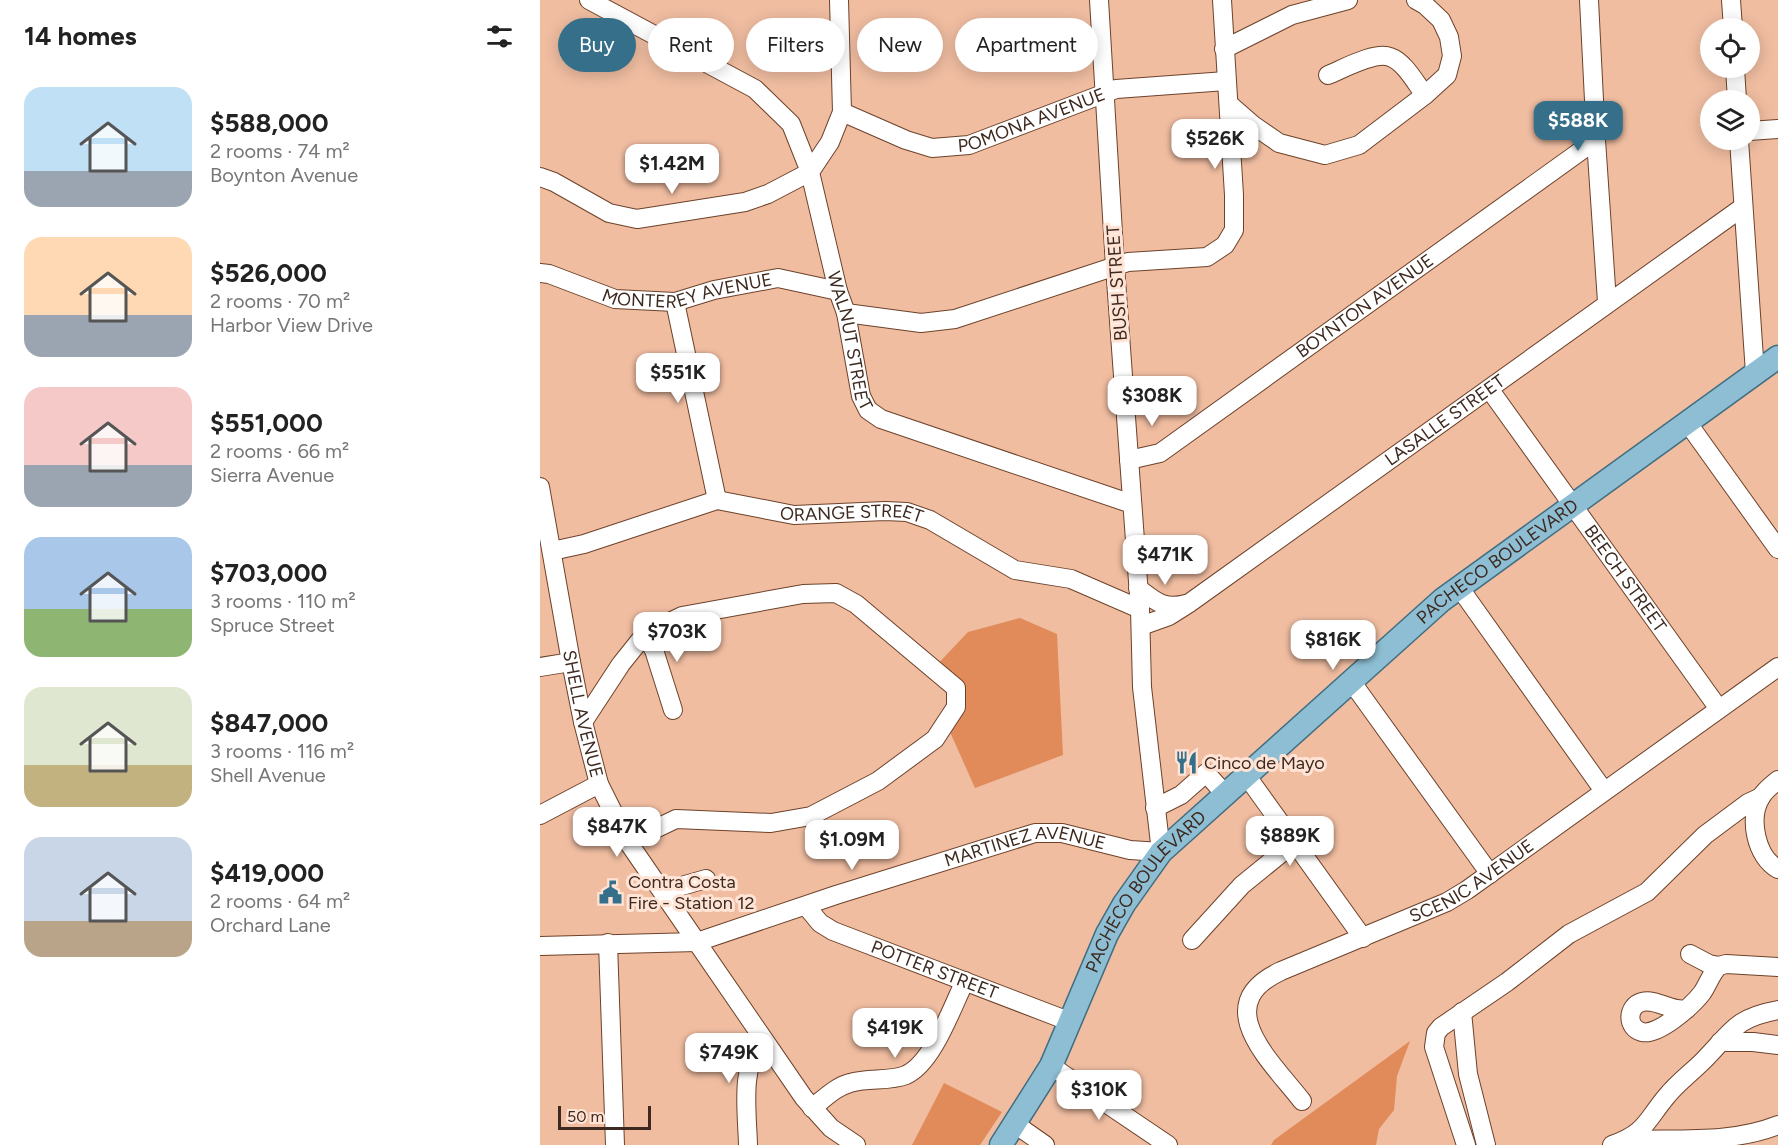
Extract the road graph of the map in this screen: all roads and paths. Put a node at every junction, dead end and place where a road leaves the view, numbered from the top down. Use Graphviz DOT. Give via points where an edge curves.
graph roads {
  1 [pos="589,0"];
  2 [pos="839,0"];
  3 [pos="1099,0"];
  4 [pos="1222,0"];
  5 [pos="1348,0"];
  6 [pos="1416,0"];
  7 [pos="1589,0"];
  8 [pos="1731,0"];
  9 [pos="1732,18"];
  10 [pos="1224,49"];
  11 [pos="1328,75"];
  12 [pos="1226,81"];
  13 [pos="1106,94"];
  14 [pos="1425,95"];
  15 [pos="1229,104"];
  16 [pos="842,112"];
  17 [pos="1778,129"];
  18 [pos="1760,130"];
  19 [pos="1596,140"];
  20 [pos="1740,150"];
  21 [pos="810,172"];
  22 [pos="540,177"];
  23 [pos="1743,207"];
  24 [pos="1115,266"];
  25 [pos="540,273"];
  26 [pos="838,291"];
  27 [pos="675,302"];
  28 [pos="1607,302"];
  29 [pos="846,313"];
  30 [pos="1778,357"];
  31 [pos="1755,374"];
  32 [pos="1490,390"];
  33 [pos="1687,422"];
  34 [pos="1128,434"];
  35 [pos="1169,446"];
  36 [pos="1130,460"];
  37 [pos="540,487"];
  38 [pos="717,500"];
  39 [pos="1132,504"];
  40 [pos="1572,506"];
  41 [pos="543,524"];
  42 [pos="1778,549"];
  43 [pos="552,551"];
  44 [pos="1458,587"];
  45 [pos="1138,588"];
  46 [pos="1188,604"];
  47 [pos="1141,617"];
  48 [pos="645,634"];
  49 [pos="571,662"];
  50 [pos="540,667"];
  51 [pos="1778,668"];
  52 [pos="1352,681"];
  53 [pos="1719,709"];
  54 [pos="673,710"];
  55 [pos="583,722"];
  56 [pos="1245,775"];
  57 [pos="1778,780"];
  58 [pos="599,784"];
  59 [pos="1604,791"];
  60 [pos="1225,794"];
  61 [pos="1761,797"];
  62 [pos="1155,808"];
  63 [pos="540,815"];
  64 [pos="628,842"];
  65 [pos="1295,842"];
  66 [pos="1161,852"];
  67 [pos="1778,869"];
  68 [pos="1490,874"];
  69 [pos="706,879"];
  70 [pos="664,895"];
  71 [pos="806,906"];
  72 [pos="1363,938"];
  73 [pos="1192,940"];
  74 [pos="697,942"];
  75 [pos="608,943"];
  76 [pos="540,946"];
  77 [pos="1690,954"];
  78 [pos="1719,966"];
  79 [pos="1778,967"];
  80 [pos="965,981"];
  81 [pos="1687,1009"];
  82 [pos="1778,1010"];
  83 [pos="1462,1012"];
  84 [pos="1071,1022"];
  85 [pos="762,1039"];
  86 [pos="1720,1042"];
  87 [pos="1778,1045"];
  88 [pos="1051,1066"];
  89 [pos="1302,1101"];
  90 [pos="812,1108"];
  91 [pos="1015,1124"];
  92 [pos="1778,1125"];
  93 [pos="1620,1142"];
  94 [pos="615,1145"];
  95 [pos="748,1145"];
  96 [pos="856,1145"];
  97 [pos="1001,1145"];
  98 [pos="1045,1145"];
  99 [pos="1168,1145"];
  100 [pos="1466,1145"];
  101 [pos="1486,1145"];
  1 -- 21 [label="street" via="755,89 790,124"];
  2 -- 16 [label="street"];
  3 -- 13 [label="street, BUSH STREET"];
  4 -- 10 [label="street"];
  5 -- 10 [label="street" via="1292,15"];
  6 -- 14 [label="street" via="1441,20 1452,56 1447,75"];
  7 -- 19 [label="street"];
  8 -- 9 [label="street"];
  10 -- 12 [label="street"];
  11 -- 14 [label="street" via="1379,55 1392,57"];
  12 -- 13 [label="street, POMONA AVENUE"];
  12 -- 15 [label="street"];
  13 -- 16 [label="street, POMONA AVENUE" via="969,145 932,148"];
  13 -- 24 [label="street, BUSH STREET"];
  14 -- 15 [label="street" via="1359,144 1324,155 1279,143"];
  15 -- 24 [label="street" via="1234,230 1225,245 1207,257"];
  16 -- 21 [label="street" via="830,142"];
  17 -- 18 [label="street"];
  19 -- 28 [label="street"];
  19 -- 35 [label="street, BOYNTON AVENUE"];
  20 -- 23 [label="street"];
  21 -- 22 [label="street" via="745,202 636,219 609,213"];
  21 -- 26 [label="street, WALNUT STREET"];
  23 -- 28 [label="street, LASALLE STREET"];
  23 -- 31 [label="street"];
  24 -- 29 [label="street" via="955,319 921,323"];
  24 -- 34 [label="street, BUSH STREET"];
  25 -- 27 [label="street, MONTEREY AVENUE" via="615,298"];
  26 -- 27 [label="street, MONTEREY AVENUE" via="778,278"];
  26 -- 29 [label="street, WALNUT STREET"];
  27 -- 38 [label="street"];
  28 -- 32 [label="street, LASALLE STREET"];
  29 -- 39 [label="street, WALNUT STREET" via="861,396 868,410 881,419"];
  30 -- 31 [label="main road, PACHECO BOULEVARD"];
  31 -- 33 [label="main road, PACHECO BOULEVARD"];
  32 -- 40 [label="street, BEECH STREET"];
  32 -- 46 [label="street, LASALLE STREET"];
  33 -- 40 [label="main road, PACHECO BOULEVARD"];
  33 -- 42 [label="street"];
  34 -- 35 [label="street" via="1150,445"];
  34 -- 36 [label="street, BUSH STREET"];
  35 -- 36 [label="street, BOYNTON AVENUE" via="1160,453"];
  36 -- 39 [label="street, BUSH STREET"];
  37 -- 41 [label="street, SHELL AVENUE"];
  38 -- 43 [label="street, ORANGE STREET"];
  38 -- 47 [label="street, ORANGE STREET" via="794,515 907,512 930,520 1015,570 1071,579"];
  39 -- 45 [label="street, BUSH STREET"];
  40 -- 44 [label="main road, PACHECO BOULEVARD"];
  40 -- 53 [label="street, BEECH STREET"];
  41 -- 43 [label="street, SHELL AVENUE"];
  43 -- 49 [label="street, SHELL AVENUE"];
  44 -- 52 [label="main road, PACHECO BOULEVARD"];
  44 -- 59 [label="street"];
  45 -- 46 [label="street" via="1169,607"];
  45 -- 47 [label="street, BUSH STREET"];
  46 -- 47 [label="street, LASALLE STREET" via="1169,616"];
  47 -- 62 [label="street, BUSH STREET" via="1142,687"];
  48 -- 54 [label="street"];
  48 -- 55 [label="street"];
  48 -- 64 [label="street" via="682,616 803,594 836,593 856,604 956,688 956,707 934,739 878,781 811,816 771,823 676,819"];
  49 -- 50 [label="street"];
  49 -- 55 [label="street, SHELL AVENUE"];
  51 -- 53 [label="street, SCENIC AVENUE"];
  52 -- 56 [label="main road, PACHECO BOULEVARD"];
  52 -- 68 [label="street"];
  53 -- 59 [label="street, SCENIC AVENUE"];
  55 -- 58 [label="street, SHELL AVENUE"];
  56 -- 60 [label="main road, PACHECO BOULEVARD"];
  56 -- 65 [label="street"];
  57 -- 61 [label="street"];
  58 -- 63 [label="street"];
  58 -- 64 [label="street, SHELL AVENUE"];
  59 -- 68 [label="street, SCENIC AVENUE"];
  60 -- 62 [label="street" via="1206,773 1181,795"];
  60 -- 66 [label="main road, PACHECO BOULEVARD"];
  61 -- 67 [label="street" via="1756,819 1759,845"];
  61 -- 83 [label="street" via="1705,835 1647,892 1569,934"];
  62 -- 66 [label="street, BUSH STREET"];
  64 -- 70 [label="street, SHELL AVENUE"];
  65 -- 72 [label="street"];
  65 -- 73 [label="street" via="1242,885"];
  66 -- 71 [label="street, MARTINEZ AVENUE" via="1130,850 1062,833 1035,833"];
  66 -- 84 [label="main road, PACHECO BOULEVARD" via="1107,934"];
  68 -- 72 [label="street, SCENIC AVENUE" via="1447,902"];
  69 -- 70 [label="street"];
  70 -- 74 [label="street, SHELL AVENUE"];
  71 -- 74 [label="street, MARTINEZ AVENUE"];
  71 -- 80 [label="street, POTTER STREET" via="833,931"];
  72 -- 89 [label="street, SCENIC AVENUE" via="1266,978 1249,997 1246,1010 1254,1037"];
  74 -- 75 [label="street, MARTINEZ AVENUE"];
  74 -- 85 [label="street, SHELL AVENUE"];
  75 -- 76 [label="street, MARTINEZ AVENUE"];
  75 -- 94 [label="street"];
  77 -- 78 [label="street"];
  78 -- 79 [label="street"];
  78 -- 81 [label="street"];
  80 -- 84 [label="street, POTTER STREET"];
  80 -- 90 [label="street" via="935,1044 918,1067 892,1079 841,1086"];
  82 -- 86 [label="street" via="1743,1021"];
  83 -- 100 [label="street" via="1441,1027 1434,1047"];
  83 -- 101 [label="street" via="1468,1074"];
  84 -- 88 [label="main road, PACHECO BOULEVARD"];
  85 -- 90 [label="street, SHELL AVENUE"];
  85 -- 95 [label="street" via="747,1075"];
  86 -- 87 [label="street"];
  86 -- 93 [label="street" via="1669,1094 1642,1129"];
  88 -- 91 [label="main road, PACHECO BOULEVARD"];
  88 -- 99 [label="street"];
  90 -- 96 [label="street, SHELL AVENUE" via="831,1128"];
  91 -- 97 [label="main road, PACHECO BOULEVARD"];
  91 -- 98 [label="street"];
  92 -- 93 [label="street" via="1726,1138"];
}
